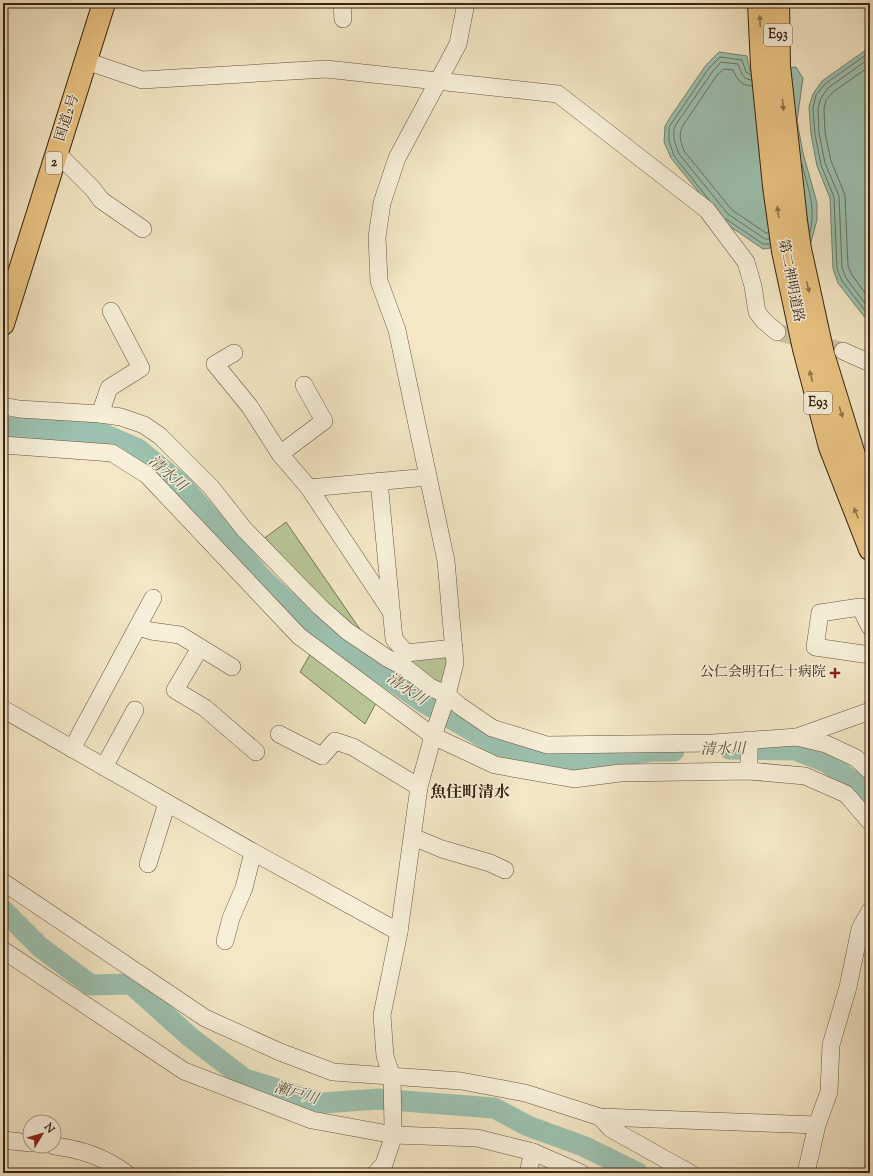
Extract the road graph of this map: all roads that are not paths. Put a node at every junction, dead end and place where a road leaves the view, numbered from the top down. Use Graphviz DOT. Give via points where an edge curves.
graph roads {
  1 [pos="104,3"];
  2 [pos="466,3"];
  3 [pos="759,3"];
  4 [pos="778,3"];
  5 [pos="86,61"];
  6 [pos="770,66"];
  7 [pos="439,80"];
  8 [pos="57,153"];
  9 [pos="143,229"];
  10 [pos="792,250"];
  11 [pos="111,311"];
  12 [pos="3,324"];
  13 [pos="777,332"];
  14 [pos="843,351"];
  15 [pos="234,353"];
  16 [pos="870,363"];
  17 [pos="304,385"];
  18 [pos="3,406"];
  19 [pos="100,414"];
  20 [pos="3,445"];
  21 [pos="280,454"];
  22 [pos="428,477"];
  23 [pos="380,481"];
  24 [pos="309,488"];
  25 [pos="870,498"];
  26 [pos="870,549"];
  27 [pos="153,598"];
  28 [pos="390,610"];
  29 [pos="138,626"];
  30 [pos="870,627"];
  31 [pos="200,648"];
  32 [pos="454,648"];
  33 [pos="870,656"];
  34 [pos="232,667"];
  35 [pos="447,695"];
  36 [pos="3,709"];
  37 [pos="135,710"];
  38 [pos="870,711"];
  39 [pos="279,734"];
  40 [pos="433,736"];
  41 [pos="796,737"];
  42 [pos="749,740"];
  43 [pos="72,749"];
  44 [pos="256,752"];
  45 [pos="104,767"];
  46 [pos="749,771"];
  47 [pos="870,771"];
  48 [pos="420,787"];
  49 [pos="167,803"];
  50 [pos="870,822"];
  51 [pos="412,837"];
  52 [pos="253,852"];
  53 [pos="148,864"];
  54 [pos="505,870"];
  55 [pos="3,882"];
  56 [pos="870,911"];
  57 [pos="399,932"];
  58 [pos="225,941"];
  59 [pos="3,950"];
  60 [pos="392,1080"];
  61 [pos="600,1117"];
  62 [pos="817,1125"];
  63 [pos="394,1131"];
  64 [pos="3,1140"];
  65 [pos="22,1142"];
  66 [pos="62,1147"];
  67 [pos="533,1152"];
  68 [pos="126,1173"];
  69 [pos="376,1173"];
  70 [pos="528,1173"];
  71 [pos="581,1173"];
  72 [pos="690,1173"];
  73 [pos="806,1173"];
  1 -- 5 [label="highway, 国道2号 / 2"];
  2 -- 7 [label="street" via="458,44"];
  6 -- 3 [label="highway, 第二神明道路 / E93, one-way"];
  4 -- 6 [label="highway, 第二神明道路 / E93"];
  5 -- 7 [label="street" via="142,80 326,69"];
  5 -- 8 [label="highway, 国道2号 / 2"];
  6 -- 10 [label="highway, 第二神明道路 / E93" via="774,186"];
  7 -- 13 [label="street" via="558,94 707,210 746,262 757,312"];
  7 -- 22 [label="street" via="397,158 382,204 377,237 379,281 397,330"];
  8 -- 9 [label="street" via="101,200"];
  8 -- 12 [label="highway, 国道2号 / 2"];
  10 -- 25 [label="highway, 第二神明道路 / E93, one-way" via="855,458"];
  26 -- 10 [label="highway, 第二神明道路 / E93, one-way" via="830,447 804,349"];
  11 -- 19 [label="street" via="141,368 109,388"];
  14 -- 16 [label="street"];
  15 -- 21 [label="street" via="215,364 250,407"];
  17 -- 21 [label="street" via="324,421"];
  18 -- 19 [label="street"];
  19 -- 35 [label="street" via="121,417 144,425 160,436 211,487 244,530 320,607 347,631 406,668 430,687"];
  20 -- 40 [label="street" via="112,453 147,475 300,636"];
  21 -- 24 [label="street"];
  22 -- 23 [label="street"];
  22 -- 32 [label="street" via="446,561"];
  23 -- 24 [label="street"];
  23 -- 28 [label="street"];
  24 -- 28 [label="street"];
  27 -- 29 [label="street"];
  28 -- 32 [label="street" via="394,639 406,653"];
  29 -- 31 [label="street" via="180,636"];
  29 -- 43 [label="street"];
  30 -- 33 [label="street" via="860,607 820,613 815,647"];
  31 -- 34 [label="street"];
  31 -- 44 [label="street" via="175,690 204,708"];
  32 -- 35 [label="street" via="455,663"];
  35 -- 40 [label="street"];
  35 -- 42 [label="street" via="492,728 547,746"];
  36 -- 43 [label="street"];
  37 -- 45 [label="street"];
  38 -- 41 [label="street"];
  39 -- 48 [label="street" via="322,756 335,741 353,747"];
  40 -- 46 [label="street" via="495,765 574,778 620,772"];
  40 -- 48 [label="street"];
  41 -- 42 [label="street"];
  41 -- 47 [label="street" via="826,744 856,758"];
  42 -- 46 [label="street"];
  43 -- 45 [label="street"];
  45 -- 49 [label="street"];
  46 -- 50 [label="street" via="805,776 846,794"];
  48 -- 51 [label="street"];
  49 -- 52 [label="street"];
  49 -- 53 [label="street"];
  51 -- 54 [label="street"];
  51 -- 57 [label="street"];
  52 -- 57 [label="street"];
  52 -- 58 [label="street" via="244,888 231,918"];
  55 -- 60 [label="street" via="205,1018 280,1052 333,1072"];
  56 -- 62 [label="street" via="860,929 848,987 830,1045 829,1092"];
  57 -- 60 [label="street" via="382,1015 385,1056"];
  59 -- 63 [label="street" via="184,1071 312,1120"];
  60 -- 61 [label="street" via="462,1081 518,1092"];
  60 -- 63 [label="street"];
  61 -- 62 [label="street"];
  61 -- 72 [label="street" via="611,1129"];
  62 -- 73 [label="street"];
  63 -- 67 [label="street" via="477,1138"];
  63 -- 69 [label="street" via="384,1164"];
  64 -- 65 [label="street"];
  66 -- 68 [label="street" via="100,1157"];
  67 -- 70 [label="street"];
  67 -- 71 [label="street"];
}
